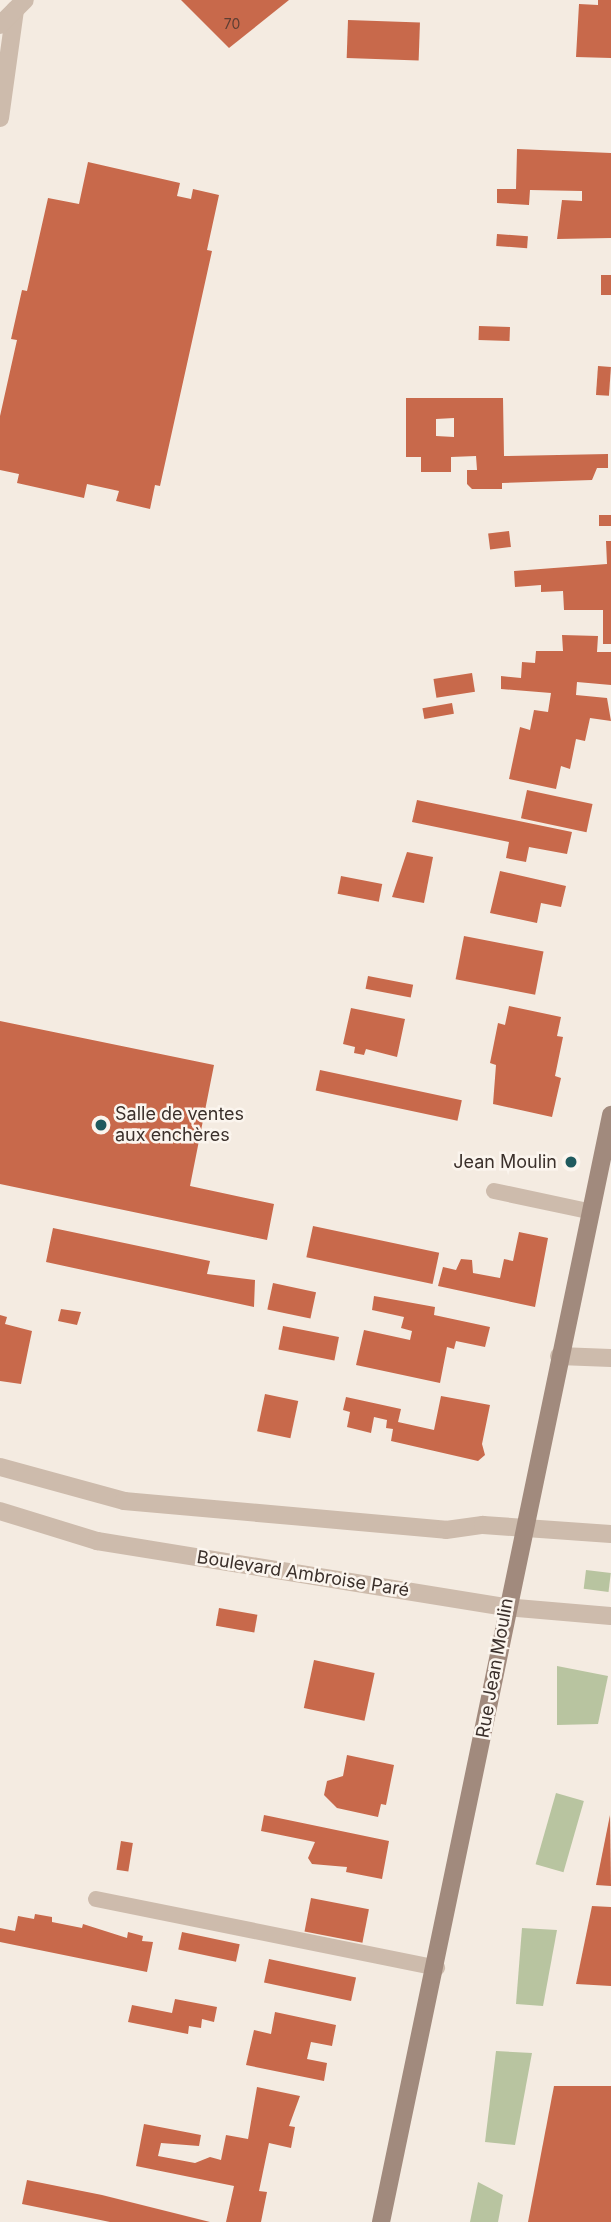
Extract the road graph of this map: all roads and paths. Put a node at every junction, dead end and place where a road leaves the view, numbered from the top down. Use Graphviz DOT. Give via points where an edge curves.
graph roads {
  1 [pos="20,5"];
  2 [pos="0,25"];
  3 [pos="0,118"];
  4 [pos="611,1115"];
  5 [pos="494,1191"];
  6 [pos="588,1210"];
  7 [pos="559,1356"];
  8 [pos="611,1358"];
  9 [pos="0,1467"];
  10 [pos="0,1511"];
  11 [pos="522,1528"];
  12 [pos="611,1534"];
  13 [pos="506,1607"];
  14 [pos="611,1616"];
  15 [pos="96,1899"];
  16 [pos="437,1968"];
  17 [pos="382,2222"];
  1 -- 2 [label="street"];
  1 -- 3 [label="street"];
  4 -- 6 [label="main road, Rue Jean Moulin"];
  5 -- 6 [label="lane"];
  6 -- 7 [label="main road, Rue Jean Moulin"];
  7 -- 8 [label="street"];
  7 -- 11 [label="main road, Rue Jean Moulin"];
  9 -- 11 [label="street" via="124,1501 446,1531 483,1525"];
  10 -- 13 [label="street, Boulevard Ambroise Paré" via="97,1541"];
  11 -- 12 [label="street"];
  11 -- 13 [label="main road, Rue Jean Moulin"];
  13 -- 14 [label="street, Boulevard Ambroise Paré"];
  13 -- 16 [label="main road, Rue Jean Moulin"];
  15 -- 16 [label="lane"];
  16 -- 17 [label="main road, Rue Jean Moulin"];
}
